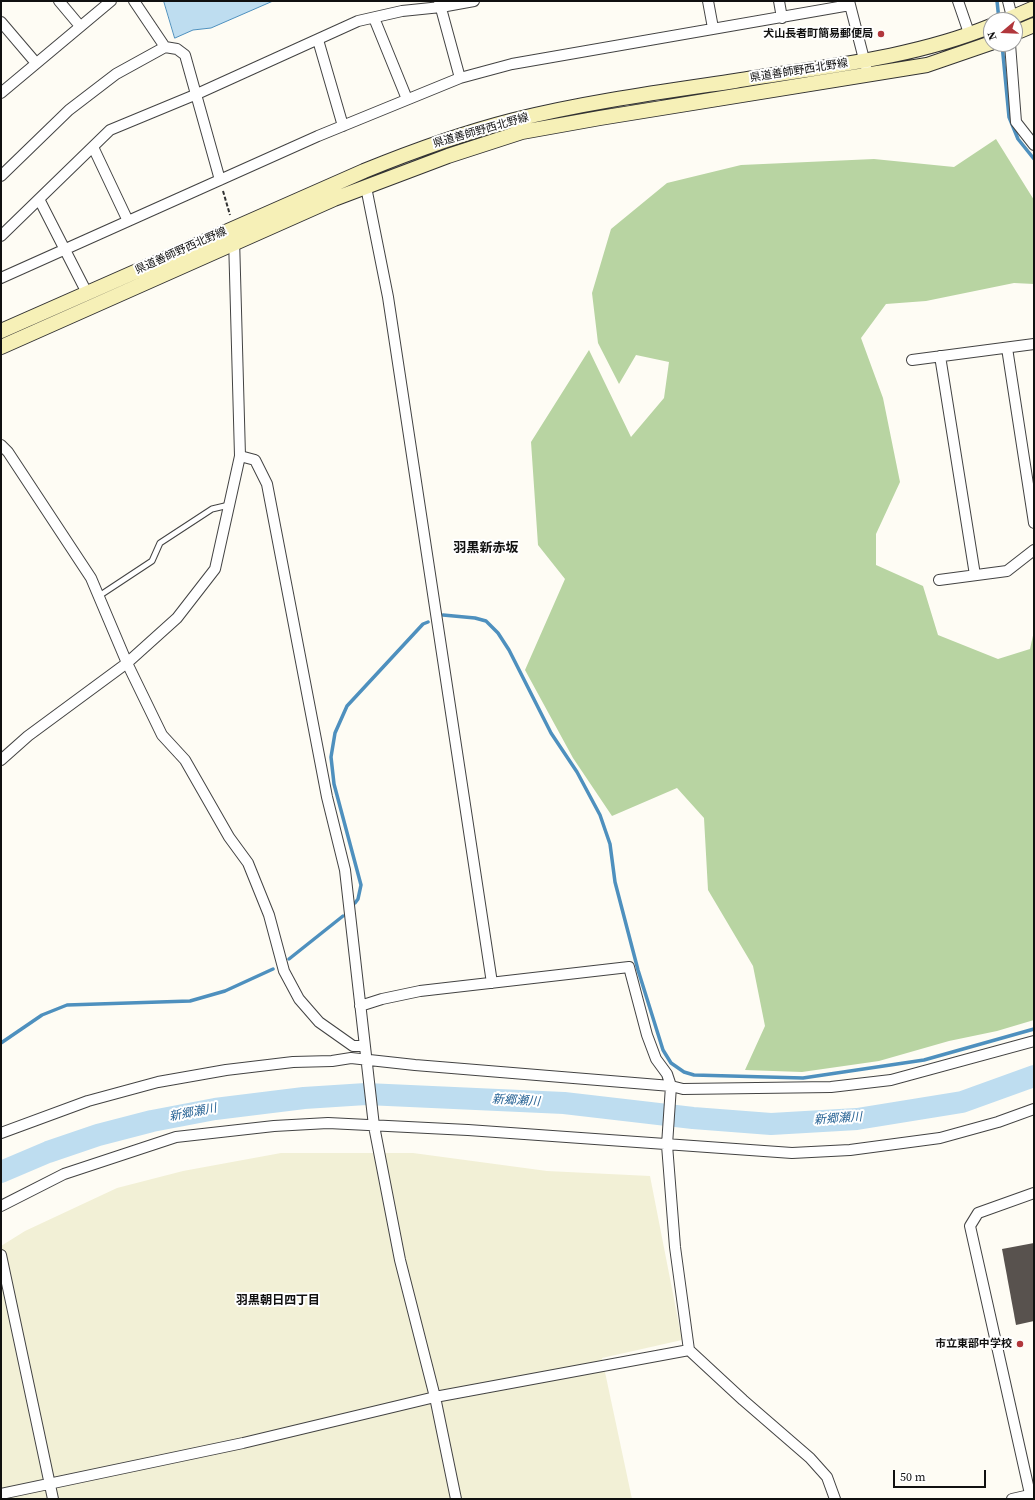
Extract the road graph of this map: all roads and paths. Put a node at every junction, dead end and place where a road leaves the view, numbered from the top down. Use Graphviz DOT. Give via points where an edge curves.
graph roads {
  1 [pos="59,1"];
  2 [pos="111,1"];
  3 [pos="134,1"];
  4 [pos="474,1"];
  5 [pos="708,1"];
  6 [pos="779,1"];
  7 [pos="958,1"];
  8 [pos="1008,1"];
  9 [pos="850,3"];
  10 [pos="440,4"];
  11 [pos="1034,8"];
  12 [pos="1009,12"];
  13 [pos="1023,13"];
  14 [pos="374,18"];
  15 [pos="782,18"];
  16 [pos="1,22"];
  17 [pos="1034,25"];
  18 [pos="80,26"];
  19 [pos="713,28"];
  20 [pos="983,29"];
  21 [pos="968,30"];
  22 [pos="1023,30"];
  23 [pos="318,40"];
  24 [pos="983,46"];
  25 [pos="165,47"];
  26 [pos="1011,52"];
  27 [pos="864,60"];
  28 [pos="36,63"];
  29 [pos="868,75"];
  30 [pos="460,78"];
  31 [pos="1,93"];
  32 [pos="197,94"];
  33 [pos="407,99"];
  34 [pos="343,126"];
  35 [pos="1034,145"];
  36 [pos="93,147"];
  37 [pos="1,176"];
  38 [pos="220,180"];
  39 [pos="366,187"];
  40 [pos="39,199"];
  41 [pos="128,221"];
  42 [pos="234,228"];
  43 [pos="1,236"];
  44 [pos="234,243"];
  45 [pos="64,249"];
  46 [pos="1,278"];
  47 [pos="87,294"];
  48 [pos="1,331"];
  49 [pos="1034,344"];
  50 [pos="1,347"];
  51 [pos="1007,348"];
  52 [pos="940,356"];
  53 [pos="912,360"];
  54 [pos="1,445"];
  55 [pos="240,456"];
  56 [pos="229,505"];
  57 [pos="1034,523"];
  58 [pos="1034,550"];
  59 [pos="975,575"];
  60 [pos="939,580"];
  61 [pos="99,597"];
  62 [pos="127,663"];
  63 [pos="1,760"];
  64 [pos="492,983"];
  65 [pos="360,1006"];
  66 [pos="1034,1041"];
  67 [pos="365,1046"];
  68 [pos="367,1062"];
  69 [pos="671,1086"];
  70 [pos="1034,1109"];
  71 [pos="374,1126"];
  72 [pos="1,1133"];
  73 [pos="667,1145"];
  74 [pos="1034,1193"];
  75 [pos="1,1206"];
  76 [pos="1,1254"];
  77 [pos="689,1350"];
  78 [pos="435,1397"];
  79 [pos="50,1484"];
  80 [pos="1,1494"];
  81 [pos="1032,1494"];
  82 [pos="53,1499"];
  83 [pos="456,1499"];
  84 [pos="835,1499"];
  85 [pos="1012,1499"];
  1 -- 18 [label="street"];
  2 -- 18 [label="street"];
  3 -- 25 [label="street"];
  4 -- 10 [label="street"];
  5 -- 19 [label="street"];
  6 -- 15 [label="street"];
  7 -- 21 [label="street"];
  8 -- 12 [label="street"];
  9 -- 15 [label="street"];
  9 -- 27 [label="street"];
  10 -- 14 [label="street"];
  10 -- 30 [label="street"];
  11 -- 13 [label="main road"];
  14 -- 23 [label="street" via="358,21"];
  14 -- 33 [label="street"];
  15 -- 19 [label="street"];
  16 -- 28 [label="street"];
  17 -- 22 [label="main road"];
  18 -- 28 [label="street"];
  19 -- 30 [label="street" via="619,47 512,64"];
  20 -- 27 [label="main road, 県道善師野西北野線" via="922,48"];
  23 -- 32 [label="street"];
  23 -- 34 [label="street"];
  24 -- 29 [label="main road, 県道善師野西北野線" via="927,65"];
  25 -- 32 [label="street" via="177,49 185,55"];
  25 -- 37 [label="street" via="116,74 69,110"];
  26 -- 35 [label="street" via="1016,122"];
  27 -- 29 [label="street"];
  27 -- 42 [label="main road, 県道善師野西北野線" via="552,111 514,120 419,149"];
  28 -- 31 [label="street"];
  29 -- 39 [label="main road, 県道善師野西北野線" via="522,132"];
  30 -- 33 [label="street"];
  32 -- 36 [label="street" via="110,130"];
  32 -- 38 [label="street"];
  33 -- 34 [label="street"];
  34 -- 38 [label="street"];
  36 -- 40 [label="street"];
  36 -- 41 [label="street"];
  38 -- 41 [label="street"];
  38 -- 42 [label="path"];
  39 -- 44 [label="main road, 県道善師野西北野線"];
  39 -- 64 [label="street" via="388,297"];
  40 -- 43 [label="street"];
  40 -- 45 [label="street"];
  41 -- 45 [label="street"];
  42 -- 44 [label="street"];
  42 -- 47 [label="main road, 県道善師野西北野線"];
  44 -- 50 [label="main road, 県道善師野西北野線"];
  44 -- 55 [label="street"];
  45 -- 46 [label="street"];
  45 -- 47 [label="street"];
  47 -- 48 [label="main road, 県道善師野西北野線"];
  49 -- 51 [label="street"];
  51 -- 52 [label="street"];
  51 -- 57 [label="street"];
  52 -- 53 [label="street"];
  52 -- 59 [label="street"];
  54 -- 61 [label="street" via="68,541 91,578"];
  55 -- 56 [label="street"];
  55 -- 65 [label="street" via="255,460 266,484 327,797 345,870"];
  56 -- 61 [label="lane" via="212,509 160,543 152,561"];
  56 -- 62 [label="street" via="215,569 177,618"];
  58 -- 59 [label="street" via="1007,571"];
  59 -- 60 [label="street"];
  61 -- 62 [label="street"];
  62 -- 63 [label="street" via="28,736"];
  62 -- 67 [label="street" via="162,735 185,760 229,838 248,864 269,915 284,971 299,999 319,1022 352,1046"];
  64 -- 65 [label="street" via="382,998"];
  64 -- 69 [label="street" via="629,967 647,1035 656,1059 667,1074"];
  65 -- 67 [label="street"];
  66 -- 69 [label="street" via="891,1080 831,1087 683,1089"];
  67 -- 68 [label="street"];
  68 -- 69 [label="street"];
  68 -- 71 [label="street"];
  68 -- 72 [label="street" via="351,1058 294,1062 158,1082 88,1101"];
  69 -- 73 [label="street"];
  70 -- 73 [label="street" via="940,1138 850,1150 792,1153"];
  71 -- 73 [label="street" via="468,1130"];
  71 -- 75 [label="street" via="328,1123 274,1126 176,1137 64,1174"];
  71 -- 78 [label="street" via="400,1260"];
  73 -- 77 [label="street"];
  74 -- 81 [label="street" via="978,1214 970,1226"];
  76 -- 79 [label="street"];
  77 -- 78 [label="street"];
  77 -- 84 [label="street" via="810,1458 827,1477"];
  78 -- 79 [label="street" via="243,1443"];
  78 -- 83 [label="street"];
  79 -- 80 [label="street"];
  79 -- 82 [label="street"];
  81 -- 85 [label="street"];
}
